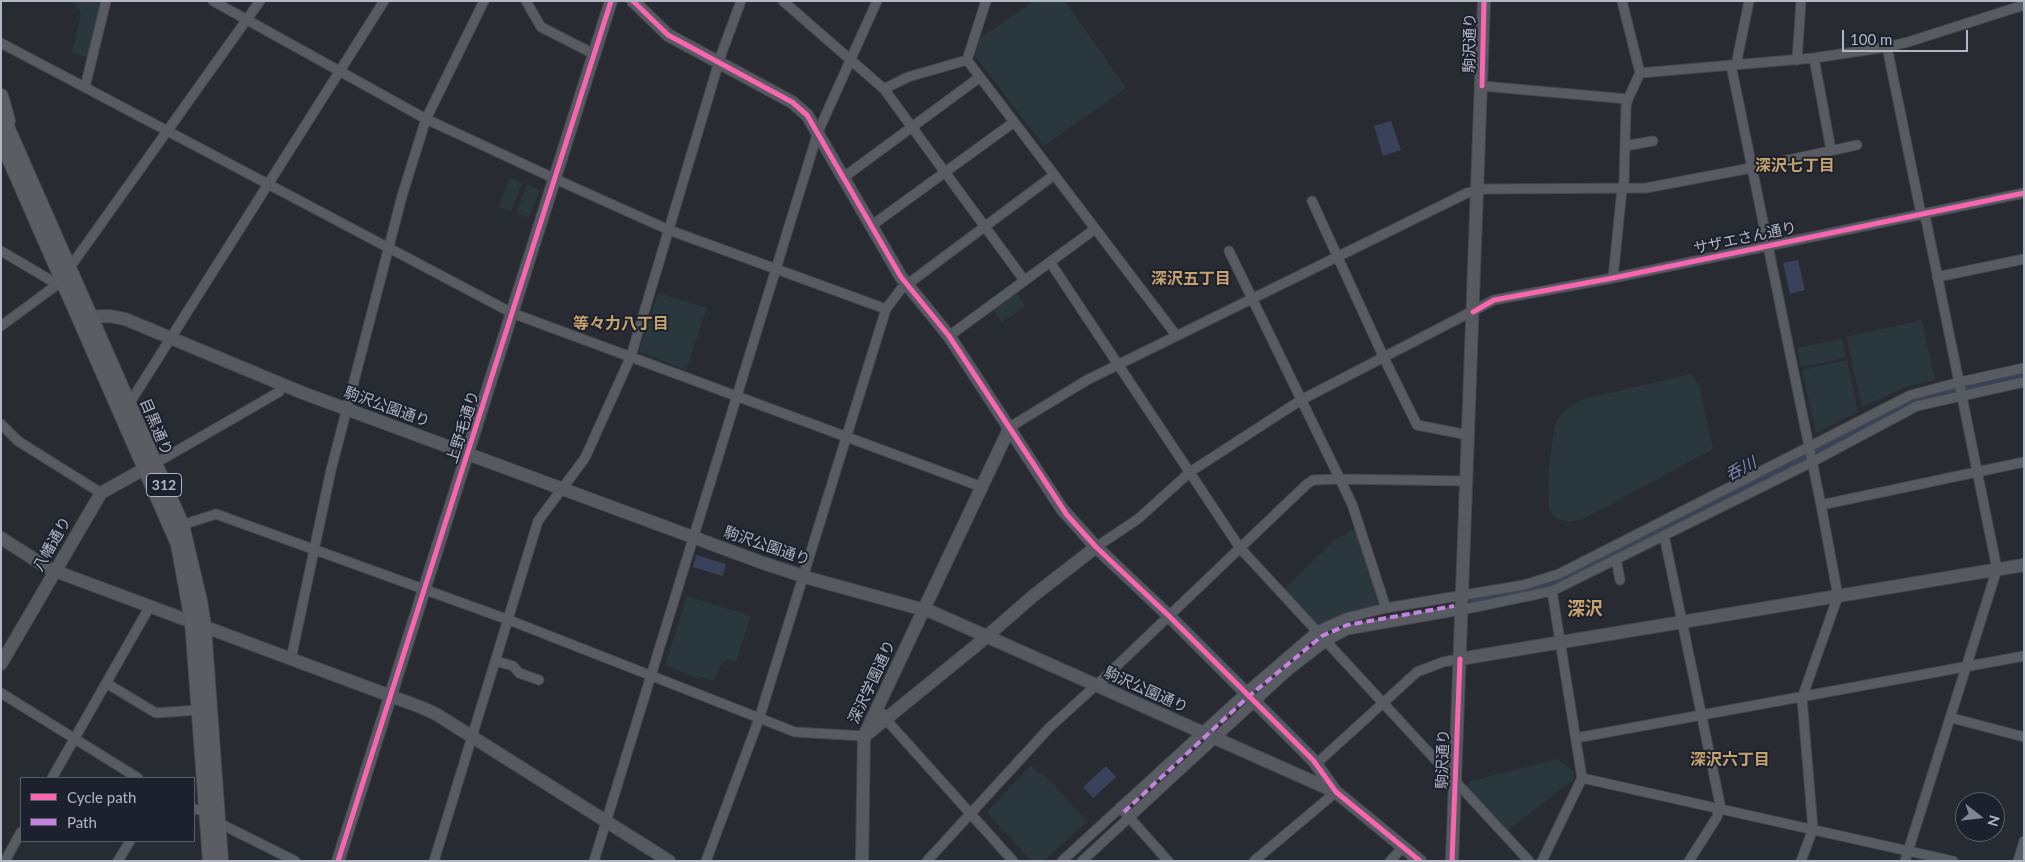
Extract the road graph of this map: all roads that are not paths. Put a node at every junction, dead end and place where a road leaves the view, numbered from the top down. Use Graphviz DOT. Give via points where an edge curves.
graph roads {
  1 [pos="106,1"];
  2 [pos="213,1"];
  3 [pos="260,1"];
  4 [pos="384,1"];
  5 [pos="484,1"];
  6 [pos="526,1"];
  7 [pos="611,1"];
  8 [pos="633,1"];
  9 [pos="741,1"];
  10 [pos="783,1"];
  11 [pos="877,1"];
  12 [pos="986,1"];
  13 [pos="1484,1"];
  14 [pos="1622,1"];
  15 [pos="1749,1"];
  16 [pos="1801,1"];
  17 [pos="2024,5"];
  18 [pos="248,20"];
  19 [pos="1,43"];
  20 [pos="1887,47"];
  21 [pos="594,54"];
  22 [pos="1814,58"];
  23 [pos="851,60"];
  24 [pos="967,60"];
  25 [pos="1797,60"];
  26 [pos="719,62"];
  27 [pos="1733,65"];
  28 [pos="339,71"];
  29 [pos="1640,72"];
  30 [pos="980,77"];
  31 [pos="1482,86"];
  32 [pos="84,88"];
  33 [pos="884,89"];
  34 [pos="1,96"];
  35 [pos="1628,99"];
  36 [pos="1,113"];
  37 [pos="426,119"];
  38 [pos="1014,122"];
  39 [pos="912,127"];
  40 [pos="168,131"];
  41 [pos="818,132"];
  42 [pos="6,137"];
  43 [pos="1653,141"];
  44 [pos="1857,144"];
  45 [pos="1625,146"];
  46 [pos="1831,150"];
  47 [pos="1751,168"];
  48 [pos="946,172"];
  49 [pos="1054,175"];
  50 [pos="844,177"];
  51 [pos="555,178"];
  52 [pos="268,184"];
  53 [pos="1622,189"];
  54 [pos="1476,190"];
  55 [pos="2024,193"];
  56 [pos="1312,201"];
  57 [pos="1923,214"];
  58 [pos="871,226"];
  59 [pos="984,226"];
  60 [pos="1095,229"];
  61 [pos="669,230"];
  62 [pos="1767,246"];
  63 [pos="389,248"];
  64 [pos="1,251"];
  65 [pos="1230,251"];
  66 [pos="1338,257"];
  67 [pos="2024,259"];
  68 [pos="1050,262"];
  69 [pos="776,269"];
  70 [pos="1937,277"];
  71 [pos="1612,278"];
  72 [pos="63,279"];
  73 [pos="1024,280"];
  74 [pos="906,285"];
  75 [pos="82,298"];
  76 [pos="1252,298"];
  77 [pos="886,309"];
  78 [pos="1474,312"];
  79 [pos="512,313"];
  80 [pos="84,317"];
  81 [pos="1,326"];
  82 [pos="1176,335"];
  83 [pos="949,336"];
  84 [pos="170,339"];
  85 [pos="631,356"];
  86 [pos="1384,358"];
  87 [pos="1118,364"];
  88 [pos="2024,368"];
  89 [pos="2024,382"];
  90 [pos="283,385"];
  91 [pos="1961,389"];
  92 [pos="737,396"];
  93 [pos="1301,400"];
  94 [pos="129,404"];
  95 [pos="346,409"];
  96 [pos="1,424"];
  97 [pos="1010,427"];
  98 [pos="1468,435"];
  99 [pos="847,437"];
  100 [pos="1808,448"];
  101 [pos="468,454"];
  102 [pos="1811,461"];
  103 [pos="2024,462"];
  104 [pos="149,466"];
  105 [pos="1190,472"];
  106 [pos="1978,472"];
  107 [pos="1339,479"];
  108 [pos="1466,481"];
  109 [pos="982,487"];
  110 [pos="561,489"];
  111 [pos="101,493"];
  112 [pos="1821,505"];
  113 [pos="182,525"];
  114 [pos="1664,535"];
  115 [pos="1,538"];
  116 [pos="693,538"];
  117 [pos="1096,547"];
  118 [pos="1240,548"];
  119 [pos="315,550"];
  120 [pos="1616,559"];
  121 [pos="2024,565"];
  122 [pos="1997,569"];
  123 [pos="56,571"];
  124 [pos="804,576"];
  125 [pos="1620,580"];
  126 [pos="425,590"];
  127 [pos="1552,591"];
  128 [pos="1462,596"];
  129 [pos="1838,596"];
  130 [pos="150,606"];
  131 [pos="1386,608"];
  132 [pos="924,610"];
  133 [pos="1461,610"];
  134 [pos="1169,616"];
  135 [pos="509,620"];
  136 [pos="1682,622"];
  137 [pos="198,624"];
  138 [pos="1317,631"];
  139 [pos="986,637"];
  140 [pos="1327,641"];
  141 [pos="1560,642"];
  142 [pos="2024,656"];
  143 [pos="291,659"];
  144 [pos="1460,659"];
  145 [pos="496,661"];
  146 [pos="1,664"];
  147 [pos="1967,667"];
  148 [pos="650,676"];
  149 [pos="539,680"];
  150 [pos="106,683"];
  151 [pos="1095,685"];
  152 [pos="1,693"];
  153 [pos="1245,693"];
  154 [pos="392,696"];
  155 [pos="1802,698"];
  156 [pos="1383,702"];
  157 [pos="1254,703"];
  158 [pos="879,705"];
  159 [pos="198,710"];
  160 [pos="1702,716"];
  161 [pos="1952,718"];
  162 [pos="759,719"];
  163 [pos="887,719"];
  164 [pos="1202,733"];
  165 [pos="864,736"];
  166 [pos="2024,737"];
  167 [pos="473,738"];
  168 [pos="1576,738"];
  169 [pos="74,739"];
  170 [pos="1215,739"];
  171 [pos="1316,764"];
  172 [pos="53,777"];
  173 [pos="136,777"];
  174 [pos="1582,778"];
  175 [pos="1455,780"];
  176 [pos="1336,792"];
  177 [pos="1120,807"];
  178 [pos="200,810"];
  179 [pos="1720,810"];
  180 [pos="970,814"];
  181 [pos="1129,818"];
  182 [pos="606,822"];
  183 [pos="219,823"];
  184 [pos="1813,829"];
  185 [pos="20,834"];
  186 [pos="2024,841"];
  187 [pos="129,842"];
  188 [pos="1403,847"];
  189 [pos="1910,850"];
  190 [pos="2,861"];
  191 [pos="118,861"];
  192 [pos="210,861"];
  193 [pos="222,861"];
  194 [pos="295,861"];
  195 [pos="338,861"];
  196 [pos="435,861"];
  197 [pos="594,861"];
  198 [pos="669,861"];
  199 [pos="706,861"];
  200 [pos="862,861"];
  201 [pos="928,861"];
  202 [pos="1012,861"];
  203 [pos="1062,861"];
  204 [pos="1082,861"];
  205 [pos="1168,861"];
  206 [pos="1254,861"];
  207 [pos="1390,861"];
  208 [pos="1420,861"];
  209 [pos="1452,861"];
  210 [pos="1529,861"];
  211 [pos="1542,861"];
  212 [pos="1689,861"];
  213 [pos="1800,861"];
  214 [pos="1906,861"];
  215 [pos="1953,861"];
  216 [pos="2018,861"];
  1 -- 32 [label="street"];
  2 -- 18 [label="street"];
  3 -- 18 [label="street"];
  4 -- 28 [label="street"];
  5 -- 37 [label="street"];
  6 -- 21 [label="street" via="541,27"];
  7 -- 21 [label="street, 上野毛通り"];
  8 -- 26 [label="street" via="668,35"];
  9 -- 26 [label="street"];
  10 -- 23 [label="street"];
  11 -- 23 [label="street"];
  12 -- 24 [label="street"];
  13 -- 31 [label="street, 駒沢通り"];
  14 -- 29 [label="street"];
  15 -- 27 [label="street"];
  16 -- 25 [label="street"];
  17 -- 20 [label="street"];
  18 -- 28 [label="street"];
  18 -- 40 [label="street"];
  19 -- 32 [label="street"];
  20 -- 22 [label="street"];
  20 -- 57 [label="street"];
  21 -- 51 [label="street, 上野毛通り"];
  22 -- 25 [label="street"];
  22 -- 46 [label="street"];
  23 -- 33 [label="street"];
  23 -- 41 [label="street"];
  24 -- 30 [label="street"];
  24 -- 33 [label="street" via="908,76"];
  25 -- 27 [label="street"];
  26 -- 41 [label="street" via="796,105"];
  26 -- 61 [label="street"];
  27 -- 29 [label="street"];
  27 -- 47 [label="street"];
  28 -- 37 [label="street"];
  28 -- 52 [label="street"];
  29 -- 35 [label="street"];
  30 -- 38 [label="street"];
  30 -- 39 [label="street"];
  31 -- 35 [label="street"];
  31 -- 54 [label="street, 駒沢通り"];
  32 -- 40 [label="street"];
  33 -- 39 [label="street"];
  34 -- 42 [label="main road"];
  35 -- 45 [label="street"];
  36 -- 42 [label="main road, 目黒通り / 312"];
  37 -- 51 [label="street"];
  37 -- 63 [label="street"];
  38 -- 48 [label="street"];
  38 -- 49 [label="street"];
  39 -- 48 [label="street"];
  39 -- 50 [label="street"];
  40 -- 52 [label="street"];
  40 -- 72 [label="street"];
  41 -- 50 [label="street"];
  41 -- 69 [label="street"];
  42 -- 72 [label="main road, 目黒通り / 312"];
  43 -- 45 [label="street"];
  44 -- 46 [label="street"];
  45 -- 53 [label="street"];
  46 -- 47 [label="street"];
  47 -- 53 [label="street" via="1646,188"];
  47 -- 62 [label="street"];
  48 -- 58 [label="street"];
  48 -- 59 [label="street"];
  49 -- 59 [label="street"];
  49 -- 60 [label="street"];
  50 -- 58 [label="street"];
  51 -- 61 [label="street"];
  51 -- 79 [label="street, 上野毛通り"];
  52 -- 63 [label="street"];
  52 -- 84 [label="street"];
  53 -- 54 [label="street"];
  53 -- 71 [label="street"];
  54 -- 66 [label="street"];
  54 -- 78 [label="street, 駒沢通り"];
  55 -- 57 [label="street, サザエさん通り"];
  56 -- 66 [label="street"];
  57 -- 62 [label="street, サザエさん通り"];
  57 -- 70 [label="street"];
  58 -- 74 [label="street"];
  59 -- 73 [label="street"];
  59 -- 74 [label="street"];
  60 -- 68 [label="street"];
  60 -- 82 [label="street"];
  61 -- 69 [label="street"];
  61 -- 85 [label="street"];
  62 -- 71 [label="street, サザエさん通り"];
  62 -- 100 [label="street"];
  63 -- 79 [label="street"];
  63 -- 95 [label="street"];
  64 -- 72 [label="street"];
  65 -- 76 [label="street"];
  66 -- 76 [label="street"];
  66 -- 86 [label="street"];
  67 -- 70 [label="street"];
  68 -- 73 [label="street"];
  68 -- 87 [label="street"];
  69 -- 77 [label="street"];
  69 -- 92 [label="street"];
  70 -- 91 [label="street"];
  71 -- 78 [label="street, サザエさん通り" via="1494,300"];
  72 -- 75 [label="main road, 目黒通り / 312"];
  72 -- 75 [label="street"];
  72 -- 80 [label="main road, 目黒通り / 312"];
  72 -- 81 [label="street"];
  73 -- 83 [label="street"];
  74 -- 77 [label="street"];
  74 -- 83 [label="street"];
  75 -- 80 [label="main road, 目黒通り / 312"];
  76 -- 82 [label="street"];
  76 -- 93 [label="street"];
  77 -- 99 [label="street"];
  78 -- 86 [label="street, サザエさん通り"];
  78 -- 98 [label="street, 駒沢通り"];
  79 -- 85 [label="street"];
  79 -- 101 [label="street, 上野毛通り"];
  80 -- 84 [label="street, 駒沢公園通り" via="120,318"];
  80 -- 94 [label="main road, 目黒通り / 312"];
  80 -- 104 [label="main road, 目黒通り / 312"];
  82 -- 87 [label="street"];
  83 -- 97 [label="street"];
  84 -- 90 [label="street, 駒沢公園通り"];
  84 -- 94 [label="street"];
  85 -- 92 [label="street"];
  85 -- 110 [label="street" via="585,458"];
  86 -- 93 [label="street, サザエさん通り"];
  86 -- 98 [label="street" via="1417,425"];
  87 -- 97 [label="street"];
  87 -- 105 [label="street"];
  88 -- 91 [label="street"];
  89 -- 91 [label="street"];
  90 -- 95 [label="street, 駒沢公園通り"];
  90 -- 104 [label="street" via="279,392"];
  91 -- 100 [label="street" via="1910,395"];
  91 -- 102 [label="street" via="1917,406"];
  91 -- 106 [label="street"];
  92 -- 99 [label="street"];
  92 -- 116 [label="street"];
  93 -- 105 [label="street, サザエさん通り"];
  93 -- 107 [label="street"];
  94 -- 104 [label="main road, 目黒通り / 312"];
  95 -- 101 [label="street, 駒沢公園通り"];
  95 -- 119 [label="street"];
  96 -- 111 [label="street" via="18,441"];
  97 -- 109 [label="street, 深沢学園通り"];
  97 -- 117 [label="street" via="1062,509"];
  98 -- 108 [label="street, 駒沢通り"];
  99 -- 109 [label="street"];
  99 -- 124 [label="street"];
  100 -- 102 [label="street"];
  100 -- 128 [label="street" via="1559,574 1524,585"];
  101 -- 110 [label="street, 駒沢公園通り"];
  101 -- 126 [label="street, 上野毛通り"];
  102 -- 112 [label="street"];
  102 -- 114 [label="street"];
  103 -- 106 [label="street"];
  104 -- 111 [label="street"];
  104 -- 113 [label="main road, 目黒通り / 312"];
  104 -- 137 [label="main road, 目黒通り / 312" via="178,544"];
  105 -- 117 [label="street, サザエさん通り" via="1138,519"];
  105 -- 118 [label="street"];
  106 -- 112 [label="street"];
  106 -- 122 [label="street"];
  107 -- 108 [label="street"];
  107 -- 118 [label="street" via="1313,480 1307,484"];
  107 -- 131 [label="street" via="1352,504"];
  108 -- 128 [label="street, 駒沢通り"];
  109 -- 132 [label="street, 深沢学園通り"];
  110 -- 116 [label="street, 駒沢公園通り"];
  110 -- 135 [label="street" via="538,521"];
  111 -- 123 [label="street, 八幡通り"];
  112 -- 129 [label="street"];
  113 -- 119 [label="street" via="216,514"];
  113 -- 137 [label="main road, 目黒通り / 312" via="200,601"];
  114 -- 120 [label="street"];
  114 -- 136 [label="street"];
  115 -- 123 [label="street"];
  116 -- 124 [label="street, 駒沢公園通り"];
  116 -- 148 [label="street"];
  117 -- 134 [label="street"];
  117 -- 139 [label="street"];
  118 -- 134 [label="street"];
  118 -- 138 [label="street"];
  119 -- 126 [label="street"];
  119 -- 143 [label="street"];
  120 -- 125 [label="street"];
  120 -- 127 [label="street"];
  121 -- 122 [label="street"];
  122 -- 129 [label="street"];
  122 -- 147 [label="street"];
  123 -- 130 [label="street"];
  123 -- 146 [label="street, 八幡通り"];
  124 -- 132 [label="street, 駒沢公園通り"];
  124 -- 162 [label="street"];
  126 -- 135 [label="street"];
  126 -- 154 [label="street, 上野毛通り"];
  127 -- 133 [label="street"];
  127 -- 141 [label="street"];
  128 -- 131 [label="street"];
  128 -- 133 [label="street, 駒沢通り"];
  129 -- 136 [label="street"];
  129 -- 155 [label="street"];
  130 -- 137 [label="street"];
  130 -- 150 [label="street"];
  131 -- 138 [label="street" via="1346,618"];
  132 -- 139 [label="street, 駒沢公園通り"];
  132 -- 158 [label="street, 深沢学園通り"];
  133 -- 140 [label="street" via="1347,630"];
  133 -- 144 [label="street, 駒沢通り"];
  134 -- 151 [label="street"];
  134 -- 153 [label="street"];
  135 -- 145 [label="street"];
  135 -- 148 [label="street"];
  136 -- 141 [label="street"];
  136 -- 160 [label="street"];
  137 -- 143 [label="street"];
  137 -- 159 [label="main road, 目黒通り / 312"];
  137 -- 183 [label="main road, 目黒通り / 312"];
  138 -- 140 [label="street"];
  138 -- 153 [label="street"];
  139 -- 151 [label="street, 駒沢公園通り"];
  139 -- 163 [label="street"];
  140 -- 156 [label="street"];
  140 -- 157 [label="street"];
  141 -- 144 [label="street"];
  141 -- 168 [label="street"];
  142 -- 147 [label="street"];
  143 -- 154 [label="street"];
  144 -- 156 [label="street" via="1417,672"];
  144 -- 175 [label="street, 駒沢通り"];
  145 -- 149 [label="street"];
  145 -- 167 [label="street"];
  147 -- 155 [label="street"];
  147 -- 161 [label="street"];
  148 -- 162 [label="street"];
  148 -- 182 [label="street"];
  150 -- 159 [label="street" via="156,713"];
  150 -- 169 [label="street"];
  151 -- 164 [label="street, 駒沢公園通り"];
  151 -- 180 [label="street" via="1049,728"];
  152 -- 169 [label="street"];
  153 -- 157 [label="street"];
  153 -- 164 [label="street"];
  154 -- 167 [label="street" via="436,714"];
  154 -- 195 [label="street, 上野毛通り"];
  155 -- 160 [label="street"];
  155 -- 184 [label="street"];
  156 -- 171 [label="street"];
  156 -- 175 [label="street"];
  157 -- 170 [label="street"];
  157 -- 171 [label="street"];
  158 -- 163 [label="street"];
  158 -- 165 [label="street, 深沢学園通り"];
  159 -- 178 [label="main road, 目黒通り / 312"];
  160 -- 168 [label="street"];
  160 -- 179 [label="street"];
  161 -- 166 [label="street"];
  161 -- 189 [label="street"];
  162 -- 165 [label="street" via="796,732"];
  162 -- 199 [label="street"];
  163 -- 165 [label="street"];
  163 -- 180 [label="street"];
  164 -- 170 [label="street, 駒沢公園通り"];
  164 -- 177 [label="street"];
  165 -- 200 [label="street, 深沢学園通り"];
  167 -- 182 [label="street"];
  167 -- 196 [label="street"];
  168 -- 174 [label="street"];
  169 -- 172 [label="street"];
  169 -- 173 [label="street"];
  170 -- 176 [label="street, 駒沢公園通り"];
  170 -- 181 [label="street"];
  171 -- 176 [label="street"];
  174 -- 179 [label="street"];
  174 -- 211 [label="street"];
  175 -- 209 [label="street, 駒沢通り"];
  175 -- 210 [label="street"];
  176 -- 188 [label="street, 駒沢公園通り"];
  176 -- 206 [label="street"];
  177 -- 181 [label="street"];
  177 -- 203 [label="street"];
  178 -- 192 [label="main road, 目黒通り / 312"];
  179 -- 184 [label="street"];
  179 -- 212 [label="street"];
  180 -- 201 [label="street"];
  180 -- 202 [label="street"];
  181 -- 204 [label="street"];
  181 -- 205 [label="street"];
  182 -- 197 [label="street"];
  182 -- 198 [label="street"];
  183 -- 193 [label="main road, 目黒通り / 312"];
  183 -- 194 [label="street"];
  184 -- 189 [label="street"];
  184 -- 213 [label="street"];
  185 -- 190 [label="street"];
  186 -- 216 [label="street"];
  187 -- 191 [label="street"];
  188 -- 207 [label="street"];
  188 -- 208 [label="street, 駒沢公園通り"];
  189 -- 214 [label="street"];
  189 -- 215 [label="street"];
}
